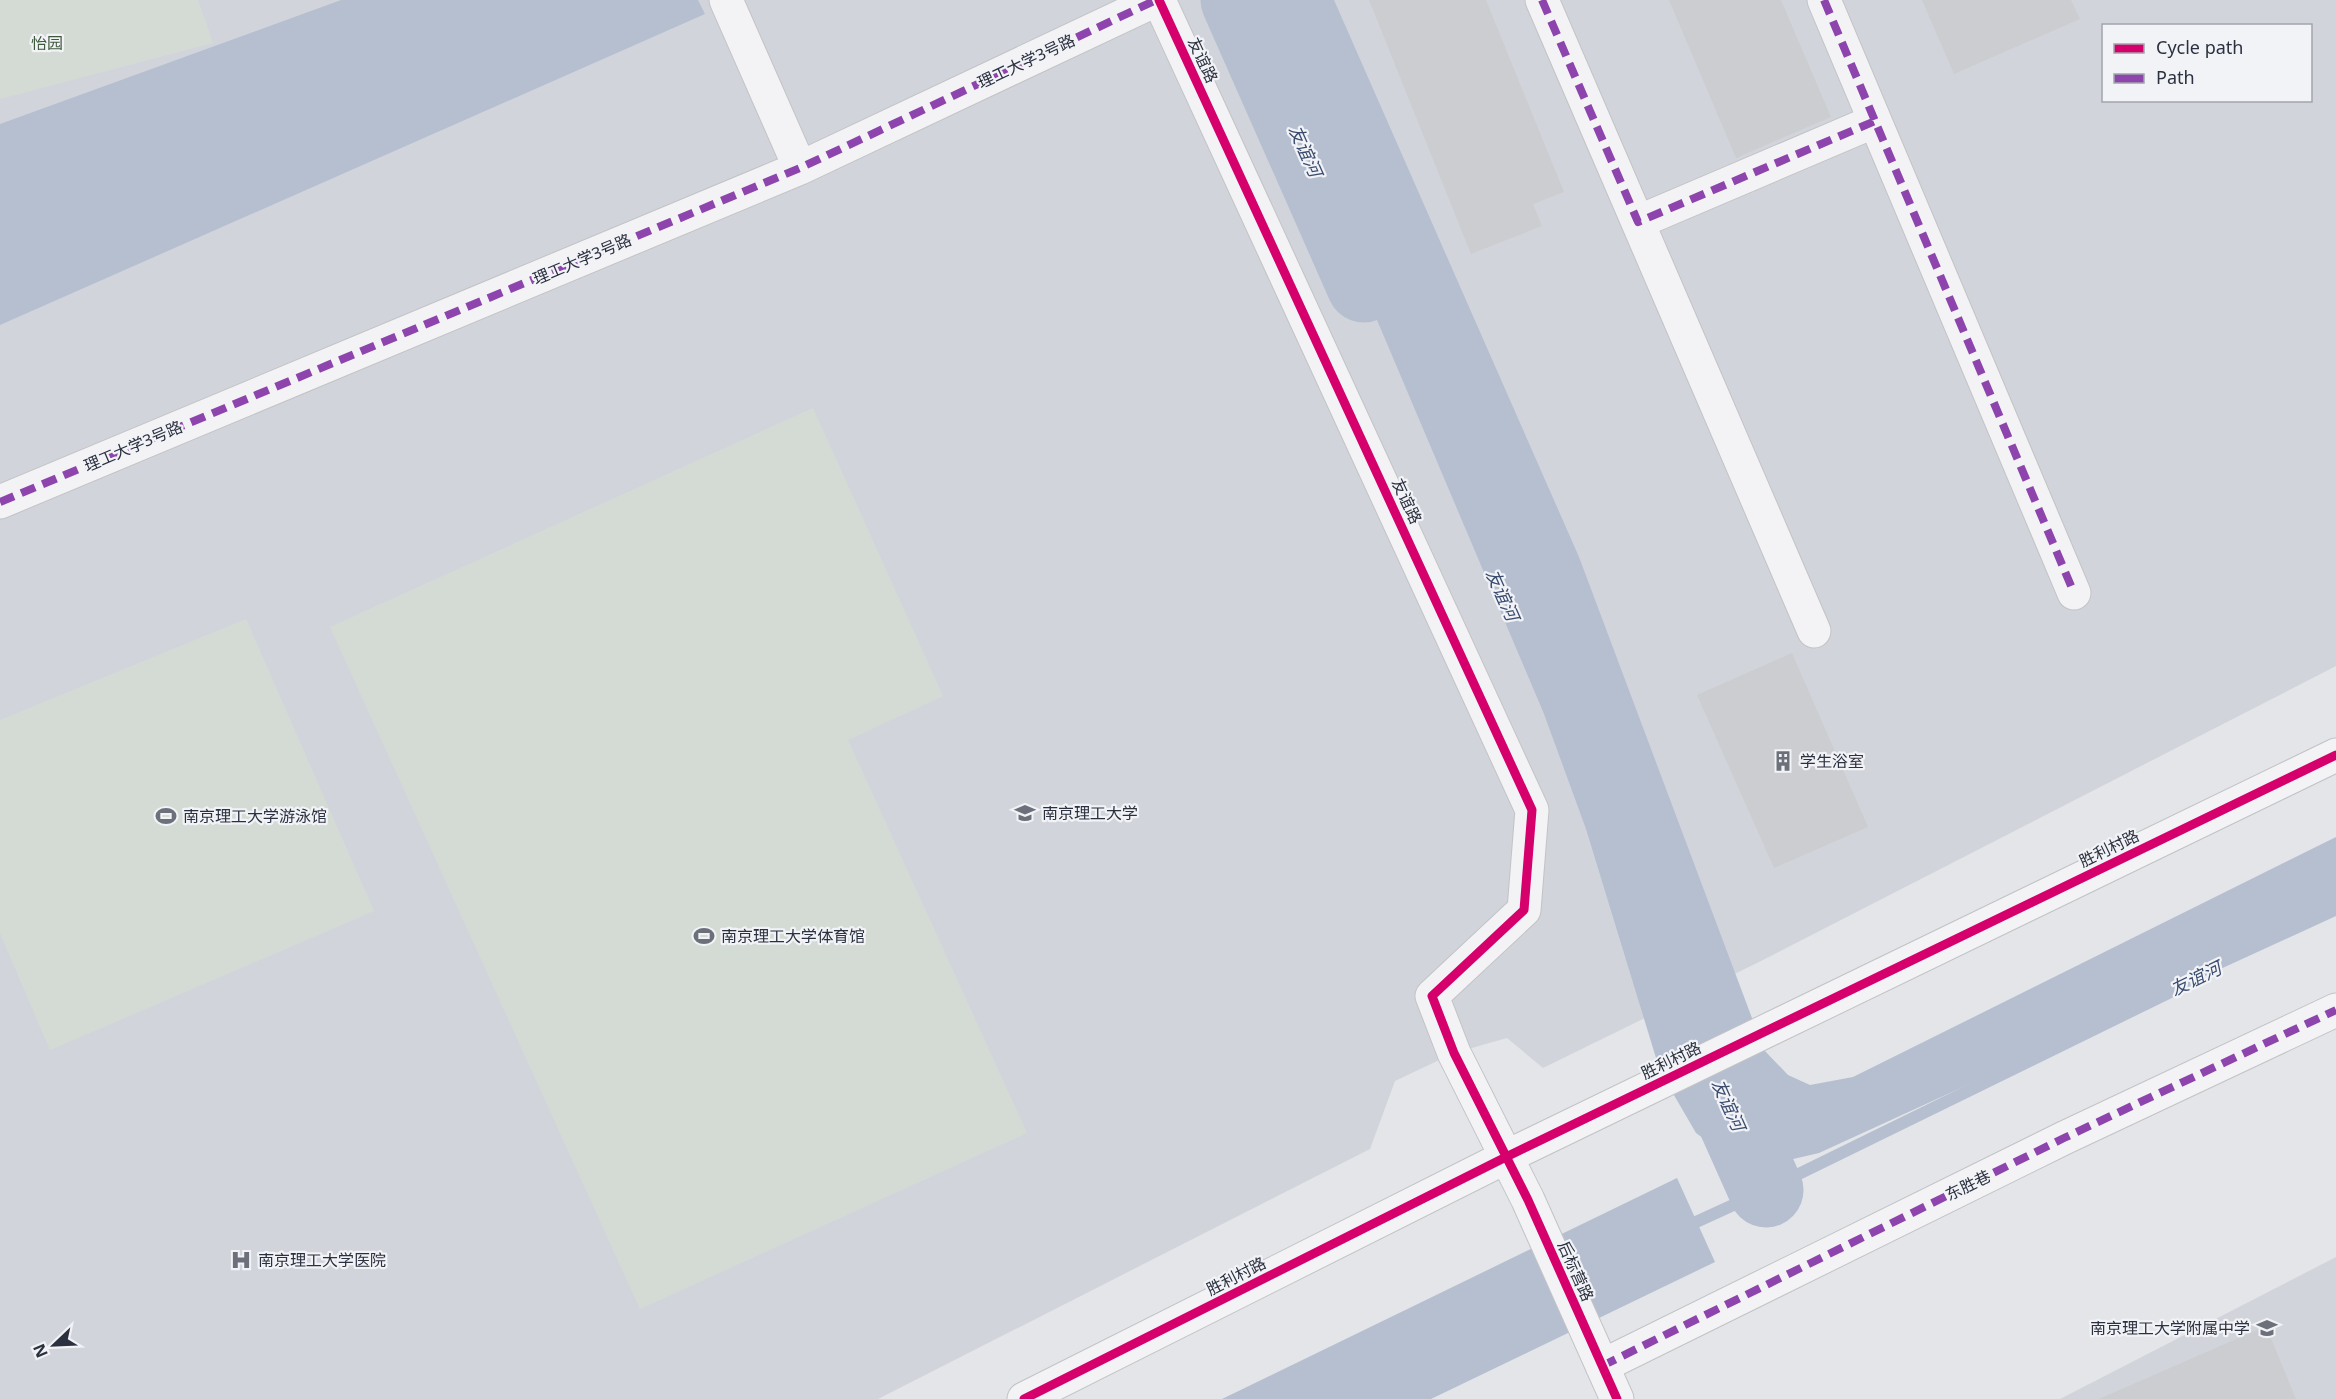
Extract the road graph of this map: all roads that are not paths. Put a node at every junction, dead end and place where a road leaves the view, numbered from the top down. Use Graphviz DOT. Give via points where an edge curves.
graph roads {
  1 [pos="726,0"];
  2 [pos="1157,0"];
  3 [pos="1542,0"];
  4 [pos="1824,0"];
  5 [pos="1875,121"];
  6 [pos="800,168"];
  7 [pos="1638,222"];
  8 [pos="0,502"];
  9 [pos="2074,593"];
  10 [pos="1814,631"];
  11 [pos="2336,755"];
  12 [pos="1432,996"];
  13 [pos="2336,1010"];
  14 [pos="1506,1157"];
  15 [pos="1602,1366"];
  16 [pos="1024,1399"];
  17 [pos="1617,1399"];
  1 -- 6 [label="street"];
  2 -- 6 [label="street, 理工大学3号路"];
  2 -- 12 [label="street, 友谊路" via="1532,810 1524,910"];
  3 -- 7 [label="street"];
  4 -- 5 [label="street"];
  5 -- 7 [label="street"];
  5 -- 9 [label="street"];
  6 -- 8 [label="street, 理工大学3号路"];
  7 -- 10 [label="street"];
  11 -- 14 [label="street, 胜利村路"];
  12 -- 14 [label="street, 后标营路"];
  13 -- 15 [label="street, 东胜巷" via="2064,1138"];
  14 -- 15 [label="street, 后标营路"];
  14 -- 16 [label="street, 胜利村路"];
  15 -- 17 [label="street, 后标营路"];
}
